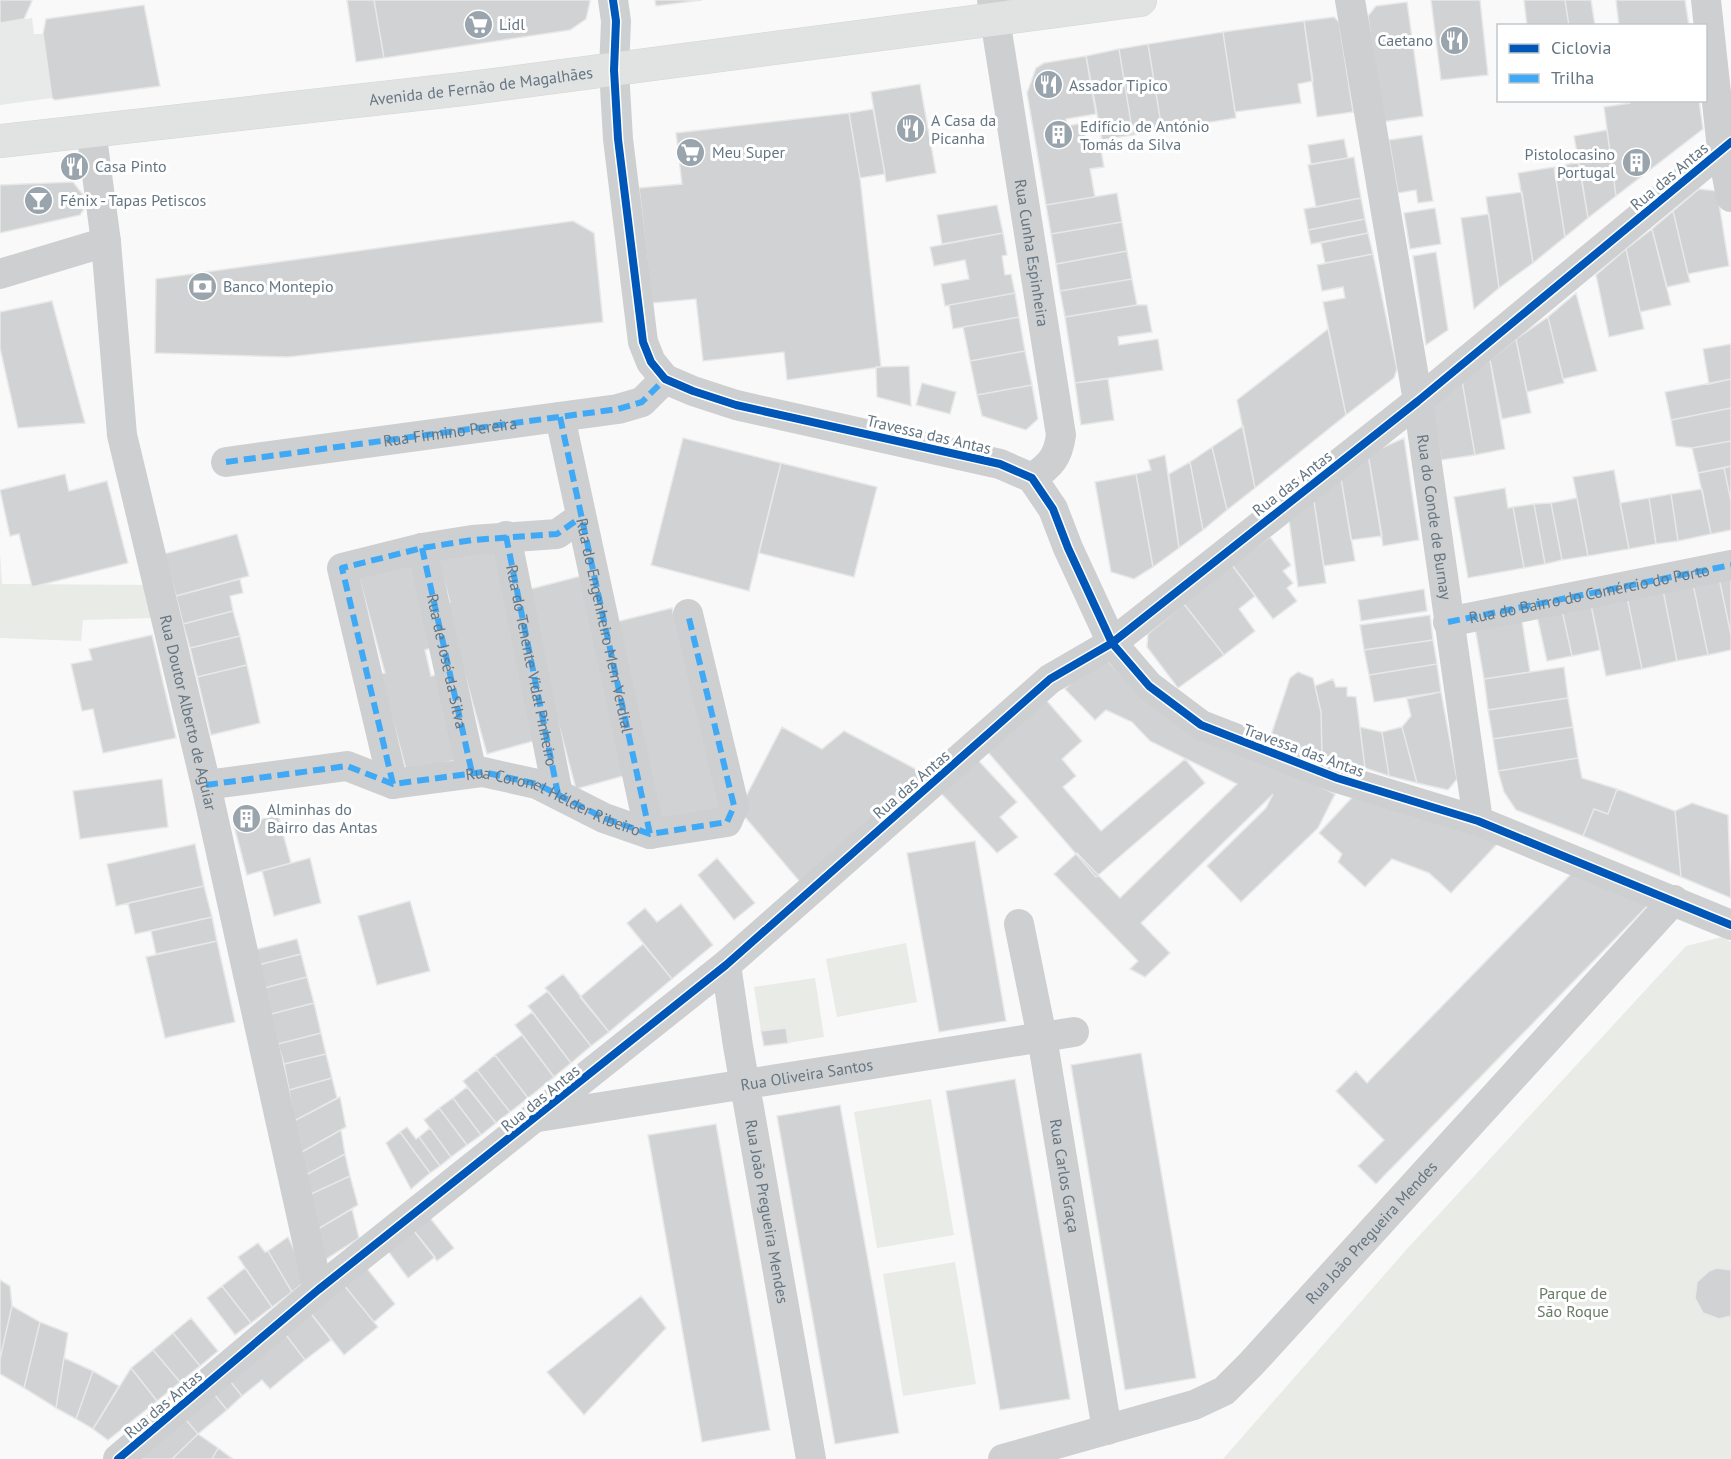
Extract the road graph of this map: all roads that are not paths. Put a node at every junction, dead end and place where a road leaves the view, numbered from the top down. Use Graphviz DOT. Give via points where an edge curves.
graph roads {
  1 [pos="613,0"];
  2 [pos="1140,0"];
  3 [pos="1350,0"];
  4 [pos="1706,0"];
  5 [pos="993,9"];
  6 [pos="614,70"];
  7 [pos="91,130"];
  8 [pos="0,141"];
  9 [pos="1727,146"];
  10 [pos="1731,197"];
  11 [pos="106,242"];
  12 [pos="0,274"];
  13 [pos="665,379"];
  14 [pos="1418,401"];
  15 [pos="560,417"];
  16 [pos="226,462"];
  17 [pos="1032,478"];
  18 [pos="580,518"];
  19 [pos="506,537"];
  20 [pos="422,548"];
  21 [pos="1731,565"];
  22 [pos="688,614"];
  23 [pos="1448,622"];
  24 [pos="1112,643"];
  25 [pos="472,773"];
  26 [pos="393,784"];
  27 [pos="206,785"];
  28 [pos="558,794"];
  29 [pos="1478,822"];
  30 [pos="650,834"];
  31 [pos="1674,900"];
  32 [pos="1019,924"];
  33 [pos="1731,925"];
  34 [pos="726,965"];
  35 [pos="1074,1032"];
  36 [pos="1042,1037"];
  37 [pos="744,1083"];
  38 [pos="538,1118"];
  39 [pos="318,1290"];
  40 [pos="1107,1430"];
  41 [pos="118,1459"];
  42 [pos="811,1459"];
  43 [pos="1003,1459"];
  1 -- 6 [label="street"];
  2 -- 5 [label="main road, Avenida de Fernão de Magalhães"];
  3 -- 14 [label="street, Rua do Conde de Burnay"];
  4 -- 9 [label="street"];
  5 -- 6 [label="main road, Avenida de Fernão de Magalhães"];
  5 -- 17 [label="street, Rua Cunha Espinheira" via="1061,435 1051,465"];
  6 -- 7 [label="main road, Avenida de Fernão de Magalhães"];
  6 -- 13 [label="street" via="618,139 643,342 651,362"];
  7 -- 8 [label="main road, Avenida de Fernão de Magalhães"];
  7 -- 11 [label="street, Rua Doutor Alberto de Aguiar"];
  9 -- 10 [label="street"];
  9 -- 14 [label="street, Rua das Antas"];
  11 -- 12 [label="street"];
  11 -- 27 [label="street, Rua Doutor Alberto de Aguiar" via="122,435"];
  13 -- 15 [label="street, Rua Firmino Pereira" via="642,402"];
  13 -- 17 [label="street, Travessa das Antas" via="736,405 1000,464"];
  14 -- 23 [label="street, Rua do Conde de Burnay"];
  14 -- 24 [label="street, Rua das Antas"];
  15 -- 16 [label="street, Rua Firmino Pereira"];
  15 -- 18 [label="street, Rua do Engenheiro Mem Verdial"];
  17 -- 24 [label="street, Travessa das Antas" via="1053,509"];
  18 -- 19 [label="street" via="557,534"];
  18 -- 30 [label="street, Rua do Engenheiro Mem Verdial"];
  19 -- 20 [label="street"];
  19 -- 28 [label="street, Rua do Tenente Vidal Pinheiro"];
  20 -- 25 [label="street, Rua de José da Silva"];
  20 -- 26 [label="street" via="342,568"];
  21 -- 23 [label="street, Rua do Bairro do Comércio do Porto"];
  22 -- 30 [label="street, Rua Coronel Hélder Ribeiro" via="734,806 727,822"];
  23 -- 29 [label="street, Rua do Conde de Burnay"];
  24 -- 29 [label="street, Travessa das Antas" via="1149,686 1201,725 1337,778"];
  24 -- 34 [label="street, Rua das Antas" via="1050,679"];
  25 -- 26 [label="street, Rua Coronel Hélder Ribeiro"];
  25 -- 28 [label="street, Rua Coronel Hélder Ribeiro" via="537,784"];
  26 -- 27 [label="street, Rua Coronel Hélder Ribeiro" via="347,766"];
  27 -- 39 [label="street, Rua Doutor Alberto de Aguiar"];
  28 -- 30 [label="street, Rua Coronel Hélder Ribeiro" via="604,818"];
  29 -- 31 [label="street, Travessa das Antas"];
  31 -- 33 [label="street, Travessa das Antas"];
  31 -- 40 [label="street, Rua João Pregueira Mendes" via="1224,1391 1194,1405"];
  32 -- 36 [label="street, Rua Carlos Graça"];
  34 -- 37 [label="street, Rua João Pregueira Mendes"];
  34 -- 38 [label="street, Rua das Antas"];
  35 -- 36 [label="street, Rua Oliveira Santos"];
  36 -- 37 [label="street, Rua Oliveira Santos"];
  36 -- 40 [label="street, Rua Carlos Graça"];
  37 -- 38 [label="street, Rua Oliveira Santos"];
  37 -- 42 [label="street, Rua João Pregueira Mendes"];
  38 -- 39 [label="street, Rua das Antas"];
  39 -- 41 [label="street, Rua das Antas"];
  40 -- 43 [label="street, Rua João Pregueira Mendes"];
}
